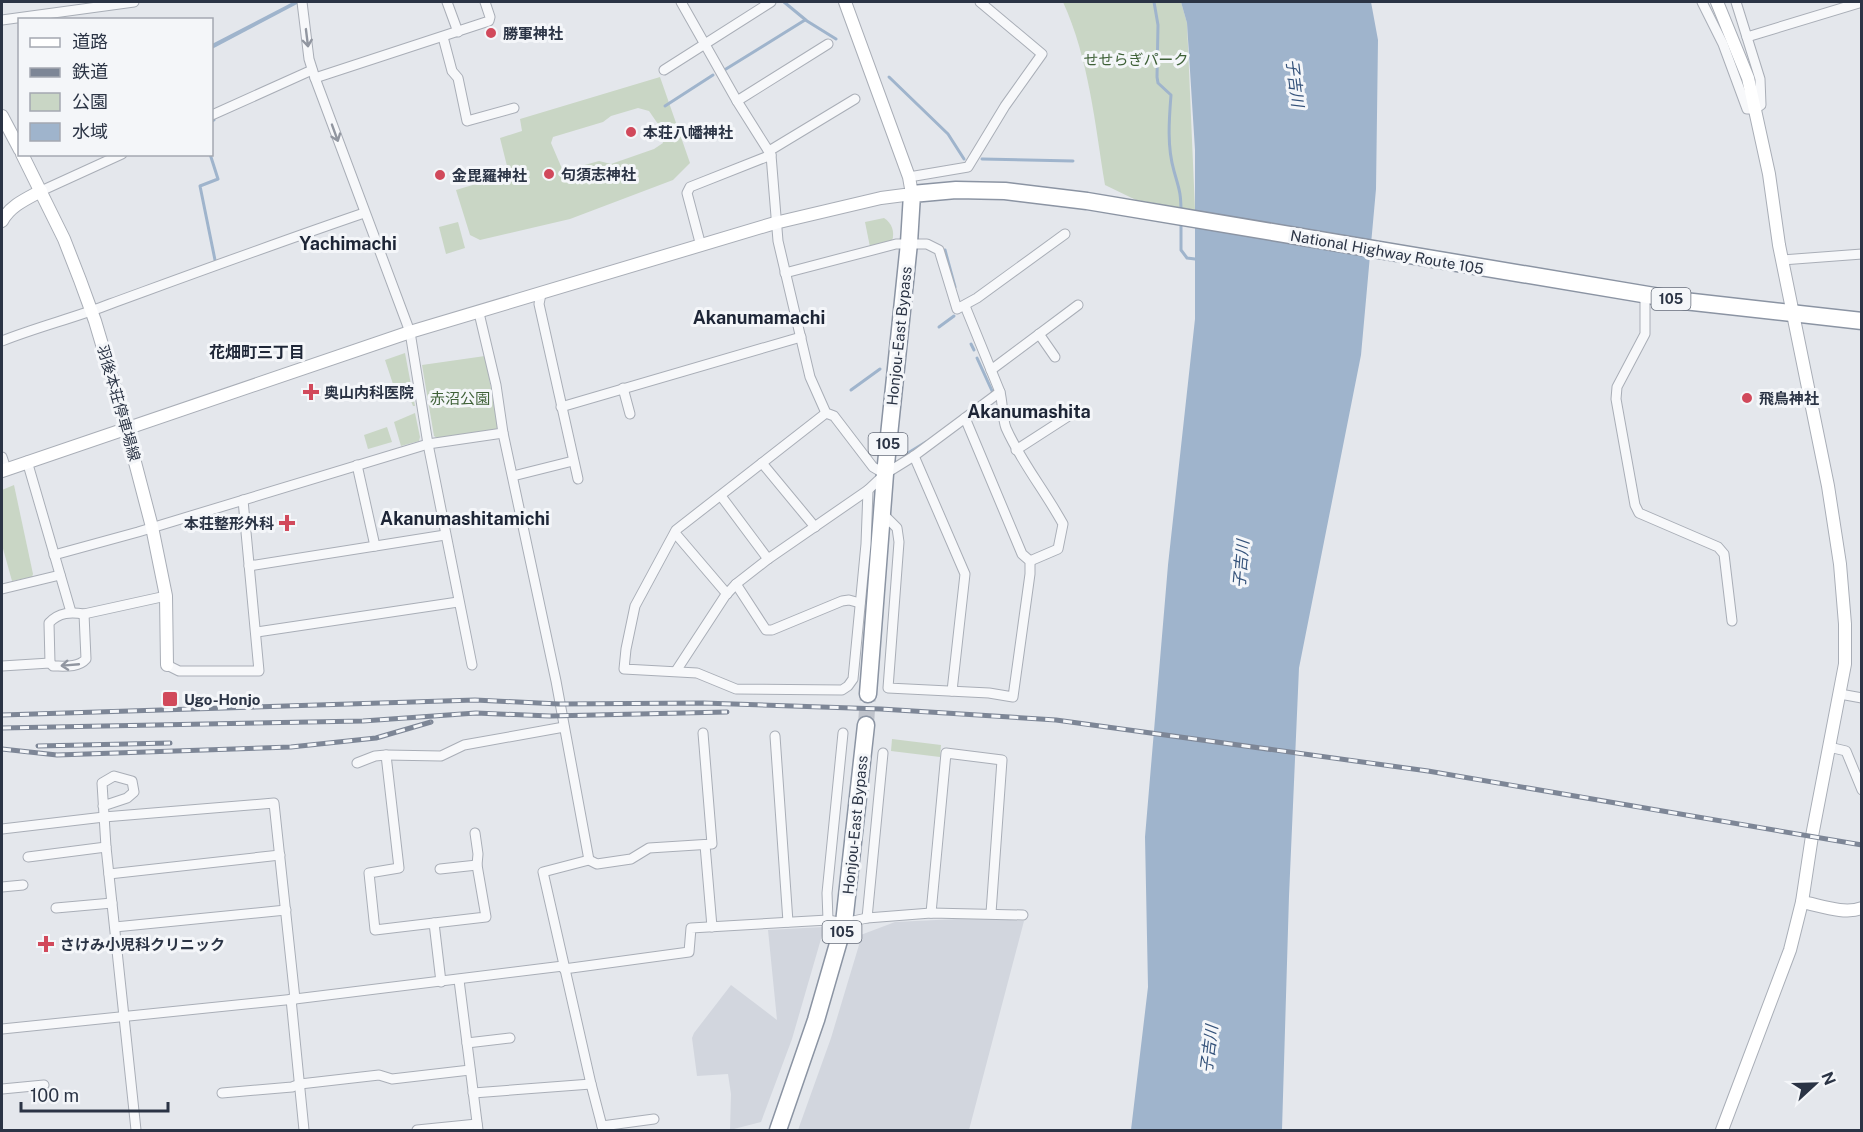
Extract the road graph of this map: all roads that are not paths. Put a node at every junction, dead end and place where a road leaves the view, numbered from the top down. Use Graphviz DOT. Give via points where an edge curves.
graph roads {
  1 [pos="134,2"];
  2 [pos="447,2"];
  3 [pos="485,2"];
  4 [pos="681,2"];
  5 [pos="771,2"];
  6 [pos="845,2"];
  7 [pos="983,2"];
  8 [pos="1702,2"];
  9 [pos="1717,2"];
  10 [pos="1736,2"];
  11 [pos="1862,2"];
  12 [pos="109,3"];
  13 [pos="302,3"];
  14 [pos="2,20"];
  15 [pos="458,32"];
  16 [pos="443,37"];
  17 [pos="1747,37"];
  18 [pos="704,44"];
  19 [pos="828,44"];
  20 [pos="664,70"];
  21 [pos="313,74"];
  22 [pos="855,99"];
  23 [pos="737,101"];
  24 [pos="514,108"];
  25 [pos="1755,109"];
  26 [pos="213,115"];
  27 [pos="2,116"];
  28 [pos="18,146"];
  29 [pos="770,153"];
  30 [pos="23,156"];
  31 [pos="118,156"];
  32 [pos="910,185"];
  33 [pos="41,191"];
  34 [pos="364,213"];
  35 [pos="2,221"];
  36 [pos="775,223"];
  37 [pos="1065,234"];
  38 [pos="909,243"];
  39 [pos="701,246"];
  40 [pos="1862,254"];
  41 [pos="1782,260"];
  42 [pos="785,273"];
  43 [pos="541,294"];
  44 [pos="1645,295"];
  45 [pos="1077,305"];
  46 [pos="965,306"];
  47 [pos="92,310"];
  48 [pos="479,313"];
  49 [pos="1794,315"];
  50 [pos="1862,321"];
  51 [pos="410,332"];
  52 [pos="1039,334"];
  53 [pos="801,337"];
  54 [pos="2,341"];
  55 [pos="1055,357"];
  56 [pos="991,370"];
  57 [pos="623,388"];
  58 [pos="1000,392"];
  59 [pos="561,407"];
  60 [pos="1078,410"];
  61 [pos="826,413"];
  62 [pos="630,414"];
  63 [pos="964,418"];
  64 [pos="126,428"];
  65 [pos="503,433"];
  66 [pos="428,444"];
  67 [pos="1017,450"];
  68 [pos="914,456"];
  69 [pos="27,461"];
  70 [pos="573,461"];
  71 [pos="762,463"];
  72 [pos="357,465"];
  73 [pos="3,466"];
  74 [pos="885,474"];
  75 [pos="513,476"];
  76 [pos="578,479"];
  77 [pos="868,490"];
  78 [pos="721,496"];
  79 [pos="243,500"];
  80 [pos="883,514"];
  81 [pos="152,527"];
  82 [pos="815,527"];
  83 [pos="675,533"];
  84 [pos="446,535"];
  85 [pos="375,546"];
  86 [pos="54,555"];
  87 [pos="768,559"];
  88 [pos="1029,561"];
  89 [pos="249,566"];
  90 [pos="60,575"];
  91 [pos="736,584"];
  92 [pos="2,589"];
  93 [pos="727,594"];
  94 [pos="166,597"];
  95 [pos="458,602"];
  96 [pos="860,603"];
  97 [pos="71,612"];
  98 [pos="84,614"];
  99 [pos="1732,621"];
  100 [pos="257,632"];
  101 [pos="50,663"];
  102 [pos="167,665"];
  103 [pos="472,665"];
  104 [pos="2,666"];
  105 [pos="676,671"];
  106 [pos="952,691"];
  107 [pos="868,694"];
  108 [pos="1840,694"];
  109 [pos="1862,699"];
  110 [pos="866,725"];
  111 [pos="564,727"];
  112 [pos="703,733"];
  113 [pos="843,733"];
  114 [pos="775,736"];
  115 [pos="1829,747"];
  116 [pos="883,753"];
  117 [pos="386,755"];
  118 [pos="357,763"];
  119 [pos="1858,769"];
  120 [pos="1862,790"];
  121 [pos="103,806"];
  122 [pos="104,817"];
  123 [pos="2,829"];
  124 [pos="475,833"];
  125 [pos="705,845"];
  126 [pos="106,847"];
  127 [pos="279,855"];
  128 [pos="28,857"];
  129 [pos="589,860"];
  130 [pos="477,865"];
  131 [pos="440,869"];
  132 [pos="109,874"];
  133 [pos="23,885"];
  134 [pos="2,887"];
  135 [pos="1802,902"];
  136 [pos="112,903"];
  137 [pos="56,908"];
  138 [pos="1862,908"];
  139 [pos="285,910"];
  140 [pos="931,913"];
  141 [pos="991,913"];
  142 [pos="1023,915"];
  143 [pos="867,918"];
  144 [pos="836,921"];
  145 [pos="788,922"];
  146 [pos="434,923"];
  147 [pos="115,927"];
  148 [pos="712,927"];
  149 [pos="564,967"];
  150 [pos="459,980"];
  151 [pos="441,982"];
  152 [pos="293,999"];
  153 [pos="124,1015"];
  154 [pos="2,1029"];
  155 [pos="510,1038"];
  156 [pos="467,1043"];
  157 [pos="470,1070"];
  158 [pos="44,1084"];
  159 [pos="300,1084"];
  160 [pos="591,1084"];
  161 [pos="2,1089"];
  162 [pos="222,1093"];
  163 [pos="473,1094"];
  164 [pos="654,1119"];
  165 [pos="478,1127"];
  166 [pos="603,1128"];
  167 [pos="136,1131"];
  168 [pos="304,1131"];
  169 [pos="417,1131"];
  170 [pos="778,1131"];
  171 [pos="1722,1131"];
  1 -- 12 [label="street"];
  2 -- 15 [label="street"];
  3 -- 15 [label="street" via="489,21"];
  4 -- 18 [label="street"];
  5 -- 18 [label="street"];
  6 -- 32 [label="street"];
  7 -- 32 [label="street" via="1042,54 968,167"];
  8 -- 25 [label="street" via="1723,44 1747,109"];
  9 -- 25 [label="street" via="1748,78"];
  10 -- 17 [label="street"];
  11 -- 17 [label="street"];
  12 -- 14 [label="street"];
  13 -- 21 [label="street, one-way"];
  15 -- 16 [label="street"];
  16 -- 21 [label="street"];
  16 -- 24 [label="street" via="452,71 458,78 467,121"];
  17 -- 25 [label="street" via="1760,79 1761,105"];
  18 -- 20 [label="street"];
  18 -- 23 [label="street"];
  19 -- 23 [label="street"];
  21 -- 26 [label="street"];
  21 -- 34 [label="street, one-way"];
  22 -- 29 [label="street"];
  23 -- 29 [label="street"];
  25 -- 41 [label="street"];
  27 -- 28 [label="street"];
  29 -- 36 [label="street"];
  29 -- 39 [label="street" via="690,187 687,193"];
  30 -- 33 [label="street, 羽後本荘停車場線"];
  31 -- 33 [label="street"];
  32 -- 36 [label="street" via="881,198"];
  32 -- 38 [label="highway, Honjou-East Bypass / 105"];
  32 -- 44 [label="highway, National Highway Route 105 / 105" via="1087,201"];
  33 -- 35 [label="street" via="17,204"];
  33 -- 47 [label="street, 羽後本荘停車場線"];
  34 -- 47 [label="street"];
  34 -- 51 [label="street"];
  36 -- 39 [label="street"];
  36 -- 42 [label="street"];
  37 -- 46 [label="street"];
  38 -- 42 [label="street"];
  38 -- 46 [label="street" via="927,244 939,250 957,309"];
  38 -- 74 [label="highway, Honjou-East Bypass / 105"];
  39 -- 43 [label="street"];
  40 -- 41 [label="street"];
  41 -- 49 [label="street"];
  42 -- 53 [label="street"];
  43 -- 48 [label="street"];
  43 -- 59 [label="street" via="539,304"];
  44 -- 49 [label="highway, National Highway Route 105 / 105"];
  44 -- 99 [label="street" via="1645,334 1617,387 1616,399 1635,505 1639,513 1718,547 1724,555"];
  45 -- 52 [label="street"];
  46 -- 56 [label="street"];
  47 -- 54 [label="street"];
  47 -- 64 [label="street, 羽後本荘停車場線"];
  48 -- 51 [label="street"];
  48 -- 65 [label="street"];
  49 -- 50 [label="highway, National Highway Route 105 / 105"];
  49 -- 108 [label="street" via="1840,564 1845,634"];
  51 -- 64 [label="street"];
  51 -- 66 [label="street"];
  52 -- 55 [label="street"];
  52 -- 56 [label="street"];
  53 -- 57 [label="street"];
  53 -- 61 [label="street" via="810,378"];
  56 -- 58 [label="street"];
  57 -- 59 [label="street"];
  57 -- 62 [label="street"];
  58 -- 63 [label="street"];
  58 -- 67 [label="street" via="1005,425"];
  59 -- 70 [label="street"];
  60 -- 67 [label="street"];
  61 -- 71 [label="street"];
  61 -- 74 [label="street" via="834,416 873,467"];
  63 -- 68 [label="street"];
  63 -- 88 [label="street" via="1022,554"];
  64 -- 69 [label="street"];
  64 -- 81 [label="street, 羽後本荘停車場線"];
  65 -- 66 [label="street"];
  65 -- 75 [label="street"];
  66 -- 72 [label="street"];
  66 -- 84 [label="street"];
  67 -- 88 [label="street" via="1064,524 1058,549"];
  68 -- 74 [label="street"];
  68 -- 106 [label="street" via="965,574"];
  69 -- 73 [label="street"];
  69 -- 86 [label="street"];
  70 -- 75 [label="street"];
  70 -- 76 [label="street"];
  71 -- 78 [label="street"];
  71 -- 82 [label="street"];
  72 -- 79 [label="street"];
  72 -- 85 [label="street"];
  74 -- 77 [label="street"];
  74 -- 80 [label="highway, Honjou-East Bypass / 105"];
  75 -- 111 [label="street"];
  77 -- 82 [label="street"];
  77 -- 96 [label="street"];
  78 -- 83 [label="street"];
  78 -- 87 [label="street"];
  79 -- 81 [label="street"];
  79 -- 89 [label="street"];
  80 -- 106 [label="street" via="897,528 899,542 888,688"];
  80 -- 107 [label="highway, Honjou-East Bypass / 105"];
  81 -- 86 [label="street"];
  81 -- 94 [label="street, 羽後本荘停車場線"];
  82 -- 87 [label="street"];
  83 -- 93 [label="street"];
  83 -- 105 [label="street" via="635,606 624,669"];
  84 -- 85 [label="street"];
  84 -- 95 [label="street"];
  85 -- 89 [label="street"];
  86 -- 90 [label="street"];
  87 -- 91 [label="street"];
  88 -- 106 [label="street" via="1013,697"];
  89 -- 100 [label="street"];
  90 -- 92 [label="street"];
  90 -- 97 [label="street"];
  91 -- 93 [label="street"];
  91 -- 96 [label="street" via="766,630 842,601"];
  93 -- 105 [label="street"];
  94 -- 98 [label="street"];
  94 -- 102 [label="street, 羽後本荘停車場線"];
  95 -- 100 [label="street"];
  95 -- 103 [label="street"];
  96 -- 105 [label="street" via="853,679 842,690 736,689 697,673"];
  97 -- 98 [label="street"];
  97 -- 101 [label="street" via="49,623"];
  98 -- 101 [label="street, one-way" via="86,659 78,665"];
  100 -- 102 [label="street" via="259,671 179,671"];
  101 -- 104 [label="street"];
  108 -- 109 [label="street"];
  108 -- 115 [label="street"];
  110 -- 144 [label="highway, Honjou-East Bypass / 105"];
  111 -- 117 [label="street" via="464,745 441,756"];
  111 -- 129 [label="street"];
  112 -- 125 [label="street" via="712,844"];
  113 -- 144 [label="street" via="827,893"];
  114 -- 145 [label="street"];
  115 -- 119 [label="street" via="1846,751"];
  115 -- 135 [label="street"];
  116 -- 143 [label="street"];
  117 -- 118 [label="street"];
  117 -- 146 [label="street" via="399,868 369,873 375,930"];
  119 -- 120 [label="street"];
  121 -- 122 [label="street"];
  122 -- 123 [label="street"];
  122 -- 126 [label="street"];
  122 -- 127 [label="street" via="274,803"];
  124 -- 130 [label="street"];
  125 -- 129 [label="street" via="649,849 631,859 597,864"];
  125 -- 148 [label="street"];
  126 -- 128 [label="street"];
  126 -- 132 [label="street"];
  127 -- 132 [label="street"];
  127 -- 139 [label="street"];
  129 -- 149 [label="street" via="543,872"];
  130 -- 131 [label="street"];
  130 -- 146 [label="street" via="486,917"];
  132 -- 136 [label="street"];
  133 -- 134 [label="street"];
  135 -- 138 [label="street"];
  135 -- 171 [label="street" via="1790,950"];
  136 -- 137 [label="street"];
  136 -- 147 [label="street"];
  139 -- 147 [label="street"];
  139 -- 152 [label="street"];
  140 -- 141 [label="street"];
  140 -- 141 [label="street" via="946,753 1002,760"];
  140 -- 143 [label="street"];
  141 -- 142 [label="street"];
  143 -- 144 [label="street"];
  144 -- 145 [label="street"];
  144 -- 170 [label="highway, Honjou-East Bypass / 105" via="816,1020"];
  145 -- 148 [label="street"];
  146 -- 151 [label="street"];
  147 -- 153 [label="street"];
  148 -- 149 [label="street" via="691,928 689,952"];
  149 -- 150 [label="street"];
  149 -- 160 [label="street"];
  150 -- 151 [label="street"];
  150 -- 156 [label="street"];
  151 -- 152 [label="street"];
  152 -- 153 [label="street"];
  152 -- 159 [label="street"];
  153 -- 154 [label="street"];
  153 -- 167 [label="street"];
  155 -- 156 [label="street"];
  156 -- 157 [label="street"];
  157 -- 159 [label="street"];
  157 -- 163 [label="street"];
  158 -- 161 [label="street"];
  159 -- 162 [label="street"];
  159 -- 168 [label="street"];
  160 -- 163 [label="street"];
  160 -- 166 [label="street"];
  163 -- 165 [label="street"];
  164 -- 166 [label="street"];
  165 -- 169 [label="street"];
}
